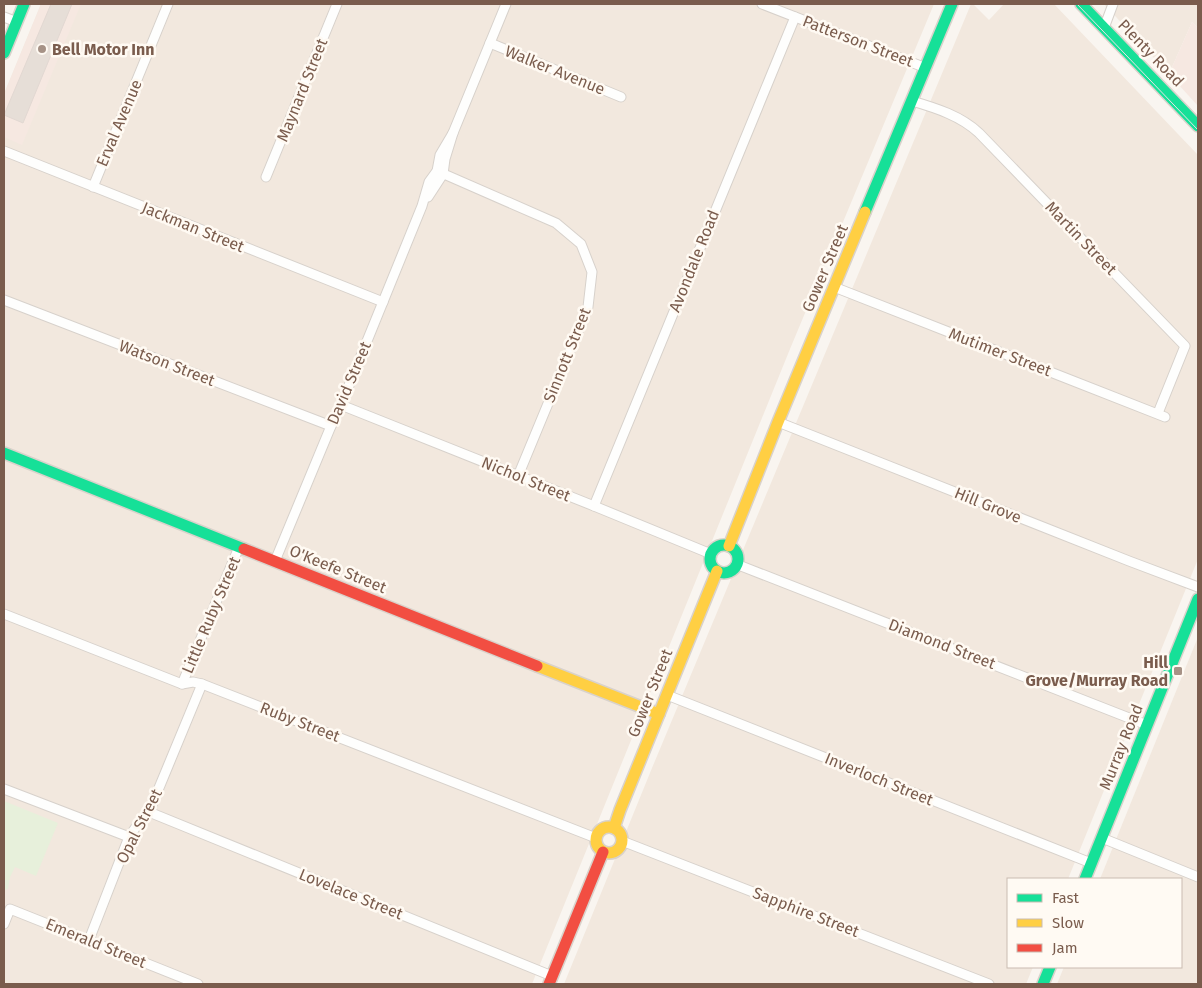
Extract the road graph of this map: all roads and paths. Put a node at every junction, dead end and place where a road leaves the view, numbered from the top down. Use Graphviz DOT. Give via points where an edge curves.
graph roads {
  1 [pos="24,4"];
  2 [pos="168,4"];
  3 [pos="337,4"];
  4 [pos="506,4"];
  5 [pos="762,4"];
  6 [pos="952,4"];
  7 [pos="1080,4"];
  8 [pos="1113,4"];
  9 [pos="4,17"];
  10 [pos="795,17"];
  11 [pos="17,22"];
  12 [pos="1104,28"];
  13 [pos="490,43"];
  14 [pos="4,53"];
  15 [pos="926,68"];
  16 [pos="621,97"];
  17 [pos="912,101"];
  18 [pos="1198,126"];
  19 [pos="4,151"];
  20 [pos="440,173"];
  21 [pos="266,177"];
  22 [pos="93,187"];
  23 [pos="834,287"];
  24 [pos="4,300"];
  25 [pos="383,302"];
  26 [pos="341,405"];
  27 [pos="1162,415"];
  28 [pos="778,422"];
  29 [pos="331,426"];
  30 [pos="4,453"];
  31 [pos="518,476"];
  32 [pos="594,506"];
  33 [pos="729,546"];
  34 [pos="239,547"];
  35 [pos="710,554"];
  36 [pos="275,561"];
  37 [pos="736,564"];
  38 [pos="717,571"];
  39 [pos="1198,587"];
  40 [pos="1198,599"];
  41 [pos="4,614"];
  42 [pos="182,684"];
  43 [pos="202,684"];
  44 [pos="667,695"];
  45 [pos="659,714"];
  46 [pos="1147,725"];
  47 [pos="4,789"];
  48 [pos="149,812"];
  49 [pos="614,828"];
  50 [pos="129,837"];
  51 [pos="596,838"];
  52 [pos="1102,838"];
  53 [pos="622,840"];
  54 [pos="603,852"];
  55 [pos="1091,863"];
  56 [pos="1198,877"];
  57 [pos="1085,878"];
  58 [pos="4,924"];
  59 [pos="89,940"];
  60 [pos="1050,968"];
  61 [pos="550,980"];
  62 [pos="198,984"];
  63 [pos="989,984"];
  64 [pos="1043,984"];
  1 -- 11 [label="main road"];
  2 -- 22 [label="street, Erval Avenue"];
  3 -- 21 [label="street, Maynard Street"];
  4 -- 13 [label="street, David Street"];
  5 -- 10 [label="street, Patterson Street"];
  6 -- 15 [label="main road, Gower Street"];
  7 -- 12 [label="main road, Plenty Road"];
  8 -- 12 [label="street"];
  9 -- 11 [label="street"];
  10 -- 15 [label="street, Patterson Street"];
  10 -- 32 [label="street, Avondale Road"];
  11 -- 14 [label="main road"];
  12 -- 18 [label="main road, Plenty Road"];
  13 -- 16 [label="street, Walker Avenue"];
  13 -- 20 [label="street, David Street" via="453,133 440,155"];
  15 -- 17 [label="main road, Gower Street"];
  17 -- 23 [label="main road, Gower Street"];
  17 -- 27 [label="street, Martin Street" via="958,118 979,133 1185,346"];
  19 -- 22 [label="street, Jackman Street"];
  20 -- 25 [label="street, David Street" via="429,182"];
  20 -- 31 [label="street, Sinnott Street" via="556,223 581,244 592,272 588,306"];
  22 -- 25 [label="street, Jackman Street"];
  23 -- 27 [label="street, Mutimer Street"];
  23 -- 28 [label="main road, Gower Street"];
  24 -- 29 [label="street, Watson Street"];
  25 -- 26 [label="street, David Street"];
  26 -- 29 [label="street, David Street"];
  26 -- 31 [label="street, Nichol Street"];
  28 -- 33 [label="main road, Gower Street"];
  28 -- 39 [label="street, Hill Grove"];
  29 -- 36 [label="street, David Street"];
  30 -- 34 [label="main road, O'Keefe Street"];
  31 -- 32 [label="street, Nichol Street"];
  32 -- 35 [label="street, Nichol Street"];
  33 -- 35 [label="main road" via="718,546"];
  33 -- 37 [label="main road" via="736,553"];
  34 -- 36 [label="main road, O'Keefe Street"];
  34 -- 42 [label="street, Little Ruby Street"];
  35 -- 38 [label="main road" via="711,564"];
  36 -- 45 [label="main road, O'Keefe Street"];
  37 -- 38 [label="main road" via="728,572"];
  37 -- 46 [label="street, Diamond Street"];
  38 -- 44 [label="main road, Gower Street"];
  40 -- 46 [label="main road, Murray Road"];
  41 -- 42 [label="street, Ruby Street"];
  42 -- 43 [label="street, Ruby Street"];
  43 -- 48 [label="street, Opal Street"];
  43 -- 51 [label="street, Ruby Street"];
  44 -- 45 [label="main road, Gower Street"];
  44 -- 55 [label="street, Inverloch Street"];
  45 -- 49 [label="main road, Gower Street"];
  46 -- 52 [label="main road, Murray Road"];
  47 -- 50 [label="street"];
  48 -- 50 [label="street, Opal Street"];
  48 -- 61 [label="street, Lovelace Street"];
  49 -- 51 [label="main road" via="605,827"];
  49 -- 53 [label="main road"];
  50 -- 59 [label="street, Opal Street"];
  51 -- 54 [label="main road" via="597,846"];
  52 -- 55 [label="main road, Murray Road"];
  52 -- 56 [label="street"];
  53 -- 54 [label="main road" via="614,853"];
  53 -- 63 [label="street, Sapphire Street"];
  54 -- 61 [label="main road"];
  55 -- 57 [label="main road, Murray Road"];
  58 -- 59 [label="street, Emerald Street" via="10,909"];
  59 -- 62 [label="street, Emerald Street"];
  60 -- 64 [label="main road"];
}
